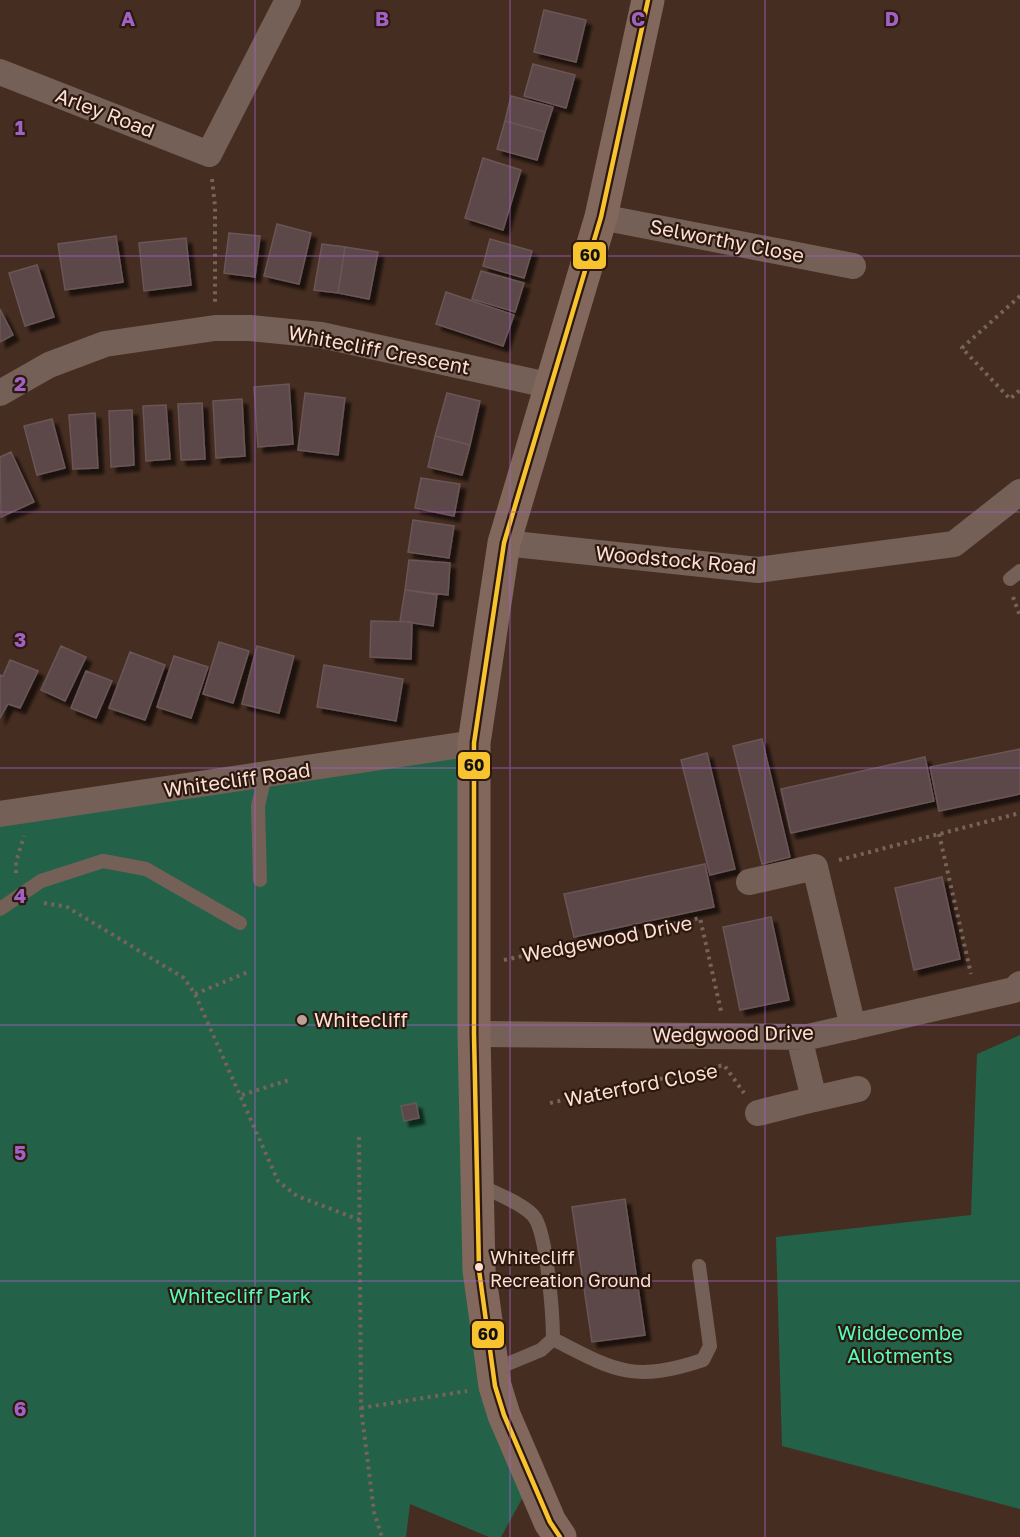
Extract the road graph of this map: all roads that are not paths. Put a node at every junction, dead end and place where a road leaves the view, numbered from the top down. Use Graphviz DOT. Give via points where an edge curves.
graph roads {
  1 [pos="288,0"];
  2 [pos="648,0"];
  3 [pos="0,72"];
  4 [pos="601,217"];
  5 [pos="854,266"];
  6 [pos="552,386"];
  7 [pos="0,393"];
  8 [pos="1020,492"];
  9 [pos="504,543"];
  10 [pos="474,743"];
  11 [pos="265,776"];
  12 [pos="0,814"];
  13 [pos="260,880"];
  14 [pos="749,882"];
  15 [pos="0,909"];
  16 [pos="240,923"];
  17 [pos="1020,984"];
  18 [pos="853,1028"];
  19 [pos="474,1034"];
  20 [pos="800,1036"];
  21 [pos="858,1089"];
  22 [pos="814,1099"];
  23 [pos="758,1113"];
  24 [pos="477,1184"];
  25 [pos="699,1266"];
  26 [pos="553,1339"];
  27 [pos="494,1378"];
  28 [pos="549,1532"];
  1 -- 3 [label="street, Arley Road" via="209,154"];
  2 -- 4 [label="main road"];
  4 -- 5 [label="street, Selworthy Close"];
  4 -- 6 [label="main road"];
  6 -- 7 [label="street, Whitecliff Crescent" via="321,334 215,328 105,344 49,365"];
  6 -- 9 [label="main road"];
  8 -- 9 [label="street, Woodstock Road" via="954,544 758,570"];
  9 -- 10 [label="main road"];
  10 -- 11 [label="street, Whitecliff Road"];
  10 -- 19 [label="main road"];
  11 -- 12 [label="street, Whitecliff Road"];
  11 -- 13 [label="lane" via="258,806"];
  14 -- 18 [label="street" via="815,867"];
  15 -- 16 [label="lane" via="41,881 103,861 146,869"];
  17 -- 18 [label="street, Wedgwood Drive" via="1014,990"];
  18 -- 20 [label="street, Wedgwood Drive"];
  19 -- 20 [label="street, Wedgwood Drive"];
  19 -- 24 [label="main road"];
  20 -- 22 [label="street"];
  21 -- 22 [label="street"];
  22 -- 23 [label="street"];
  24 -- 26 [label="lane" via="536,1218"];
  24 -- 27 [label="main road" via="479,1270"];
  25 -- 26 [label="lane" via="710,1346 703,1360 668,1372 647,1374 616,1369"];
  26 -- 27 [label="lane"];
  27 -- 28 [label="main road" via="504,1415"];
}
